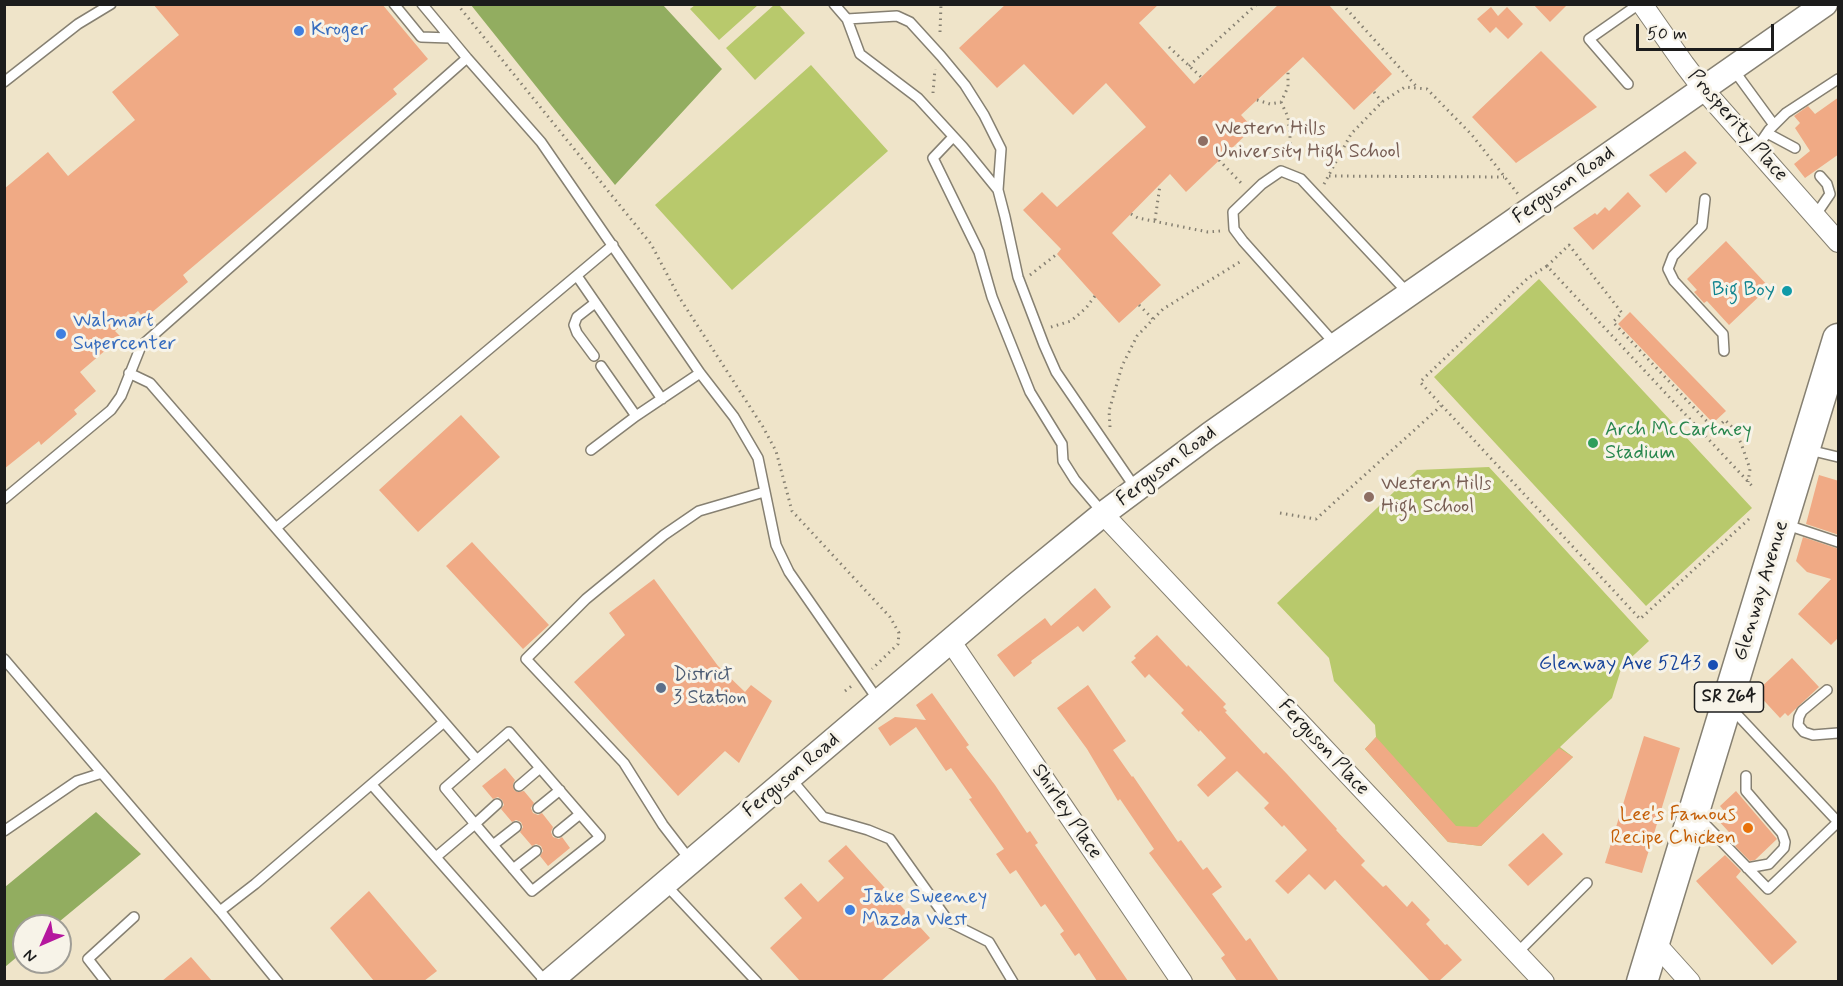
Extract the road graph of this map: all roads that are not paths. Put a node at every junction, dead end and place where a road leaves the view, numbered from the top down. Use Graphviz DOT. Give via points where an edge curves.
graph roads {
  1 [pos="111,4"];
  2 [pos="394,4"];
  3 [pos="422,4"];
  4 [pos="834,4"];
  5 [pos="1641,4"];
  6 [pos="1825,4"];
  7 [pos="847,18"];
  8 [pos="450,38"];
  9 [pos="467,58"];
  10 [pos="1733,68"];
  11 [pos="1839,79"];
  12 [pos="4,82"];
  13 [pos="1628,84"];
  14 [pos="1703,89"];
  15 [pos="1774,125"];
  16 [pos="954,137"];
  17 [pos="1761,141"];
  18 [pos="1795,148"];
  19 [pos="1820,176"];
  20 [pos="998,190"];
  21 [pos="1705,199"];
  22 [pos="1815,216"];
  23 [pos="1839,242"];
  24 [pos="613,245"];
  25 [pos="576,276"];
  26 [pos="1409,294"];
  27 [pos="595,303"];
  28 [pos="1839,339"];
  29 [pos="1336,345"];
  30 [pos="1724,351"];
  31 [pos="594,356"];
  32 [pos="601,366"];
  33 [pos="129,373"];
  34 [pos="700,373"];
  35 [pos="662,399"];
  36 [pos="636,416"];
  37 [pos="1805,449"];
  38 [pos="591,450"];
  39 [pos="1839,457"];
  40 [pos="1136,489"];
  41 [pos="765,492"];
  42 [pos="4,499"];
  43 [pos="1103,514"];
  44 [pos="1783,523"];
  45 [pos="276,528"];
  46 [pos="1839,542"];
  47 [pos="951,642"];
  48 [pos="4,659"];
  49 [pos="1827,690"];
  50 [pos="880,702"];
  51 [pos="1727,704"];
  52 [pos="444,722"];
  53 [pos="1839,733"];
  54 [pos="477,760"];
  55 [pos="540,768"];
  56 [pos="102,773"];
  57 [pos="1746,776"];
  58 [pos="790,778"];
  59 [pos="372,784"];
  60 [pos="519,786"];
  61 [pos="560,790"];
  62 [pos="497,804"];
  63 [pos="538,808"];
  64 [pos="1694,813"];
  65 [pos="580,814"];
  66 [pos="475,824"];
  67 [pos="516,826"];
  68 [pos="4,831"];
  69 [pos="558,832"];
  70 [pos="492,845"];
  71 [pos="536,851"];
  72 [pos="436,857"];
  73 [pos="691,861"];
  74 [pos="1747,868"];
  75 [pos="513,869"];
  76 [pos="665,883"];
  77 [pos="1587,883"];
  78 [pos="220,911"];
  79 [pos="134,917"];
  80 [pos="1654,942"];
  81 [pos="1517,953"];
  82 [pos="106,981"];
  83 [pos="278,981"];
  84 [pos="547,981"];
  85 [pos="757,981"];
  86 [pos="1013,981"];
  87 [pos="1182,981"];
  88 [pos="1542,981"];
  89 [pos="1642,981"];
  90 [pos="1690,981"];
  1 -- 12 [label="lane" via="78,24"];
  2 -- 8 [label="lane" via="421,37"];
  3 -- 8 [label="lane"];
  4 -- 7 [label="lane"];
  5 -- 13 [label="lane" via="1589,39"];
  5 -- 14 [label="street, Prosperity Place"];
  6 -- 10 [label="street, Ferguson Road"];
  7 -- 16 [label="lane" via="860,54 918,98"];
  7 -- 20 [label="lane" via="897,16 910,22 965,85 984,115 1001,149"];
  8 -- 9 [label="lane"];
  9 -- 24 [label="lane" via="541,142"];
  9 -- 33 [label="lane" via="162,325 141,346"];
  10 -- 14 [label="street, Ferguson Road"];
  10 -- 15 [label="lane"];
  11 -- 15 [label="lane"];
  14 -- 17 [label="street, Prosperity Place"];
  14 -- 26 [label="street, Ferguson Road"];
  15 -- 17 [label="lane"];
  16 -- 20 [label="lane"];
  16 -- 43 [label="lane" via="933,158 979,252 992,297 1030,392 1062,444 1063,461"];
  17 -- 18 [label="lane"];
  17 -- 22 [label="street, Prosperity Place"];
  19 -- 22 [label="lane" via="1830,194"];
  20 -- 40 [label="lane" via="1018,277 1037,331 1056,372"];
  21 -- 30 [label="lane" via="1702,226 1673,256 1668,269 1674,281 1723,334"];
  22 -- 23 [label="street, Prosperity Place"];
  24 -- 25 [label="lane"];
  24 -- 34 [label="lane"];
  25 -- 27 [label="lane"];
  25 -- 45 [label="lane"];
  26 -- 29 [label="street, Ferguson Road"];
  26 -- 29 [label="lane" via="1301,179 1281,171 1262,184 1233,212 1234,229"];
  27 -- 31 [label="lane" via="577,317 574,325"];
  27 -- 35 [label="lane"];
  28 -- 37 [label="main road, Glenway Avenue / SR 264"];
  29 -- 40 [label="street, Ferguson Road"];
  32 -- 36 [label="lane"];
  33 -- 42 [label="lane" via="111,410"];
  33 -- 45 [label="lane" via="150,382"];
  34 -- 35 [label="lane"];
  34 -- 41 [label="lane" via="734,417 758,458"];
  35 -- 36 [label="lane"];
  36 -- 38 [label="lane"];
  37 -- 39 [label="lane"];
  37 -- 44 [label="main road, Glenway Avenue / SR 264"];
  40 -- 43 [label="street, Ferguson Road"];
  41 -- 50 [label="lane" via="776,545 789,572"];
  41 -- 73 [label="lane" via="699,511 664,535 586,599 526,659 624,763"];
  43 -- 47 [label="street, Ferguson Road"];
  43 -- 81 [label="street, Ferguson Place"];
  44 -- 46 [label="lane"];
  44 -- 51 [label="main road, Glenway Avenue / SR 264"];
  45 -- 52 [label="lane"];
  47 -- 50 [label="street, Ferguson Road"];
  47 -- 87 [label="street, Shirley Place"];
  48 -- 56 [label="lane"];
  49 -- 53 [label="lane" via="1802,711 1798,725 1813,735"];
  50 -- 58 [label="street, Ferguson Road"];
  51 -- 64 [label="main road, Glenway Avenue / SR 264"];
  51 -- 74 [label="lane" via="1838,822 1768,889"];
  52 -- 54 [label="lane"];
  52 -- 59 [label="lane"];
  54 -- 55 [label="lane" via="509,732"];
  54 -- 66 [label="lane" via="445,788"];
  55 -- 60 [label="lane"];
  55 -- 61 [label="lane"];
  56 -- 68 [label="lane" via="77,781"];
  56 -- 78 [label="lane"];
  57 -- 74 [label="lane" via="1746,791 1782,833 1785,842 1769,864"];
  58 -- 73 [label="street, Ferguson Road"];
  58 -- 86 [label="lane" via="823,817 890,839 950,922 989,942"];
  59 -- 72 [label="lane"];
  59 -- 78 [label="lane"];
  61 -- 63 [label="lane"];
  61 -- 65 [label="lane"];
  62 -- 66 [label="lane"];
  64 -- 74 [label="lane"];
  64 -- 80 [label="main road, Glenway Avenue / SR 264"];
  65 -- 69 [label="lane"];
  65 -- 75 [label="lane" via="600,837 592,844 532,891"];
  66 -- 70 [label="lane"];
  66 -- 72 [label="lane"];
  67 -- 70 [label="lane"];
  70 -- 75 [label="lane"];
  71 -- 75 [label="lane"];
  72 -- 84 [label="lane"];
  73 -- 76 [label="street, Ferguson Road"];
  76 -- 84 [label="street, Ferguson Road"];
  76 -- 85 [label="lane"];
  77 -- 81 [label="lane"];
  78 -- 83 [label="lane"];
  79 -- 82 [label="lane" via="88,959"];
  80 -- 89 [label="main road, Glenway Avenue / SR 264"];
  80 -- 90 [label="street"];
  81 -- 88 [label="street, Ferguson Place"];
}
